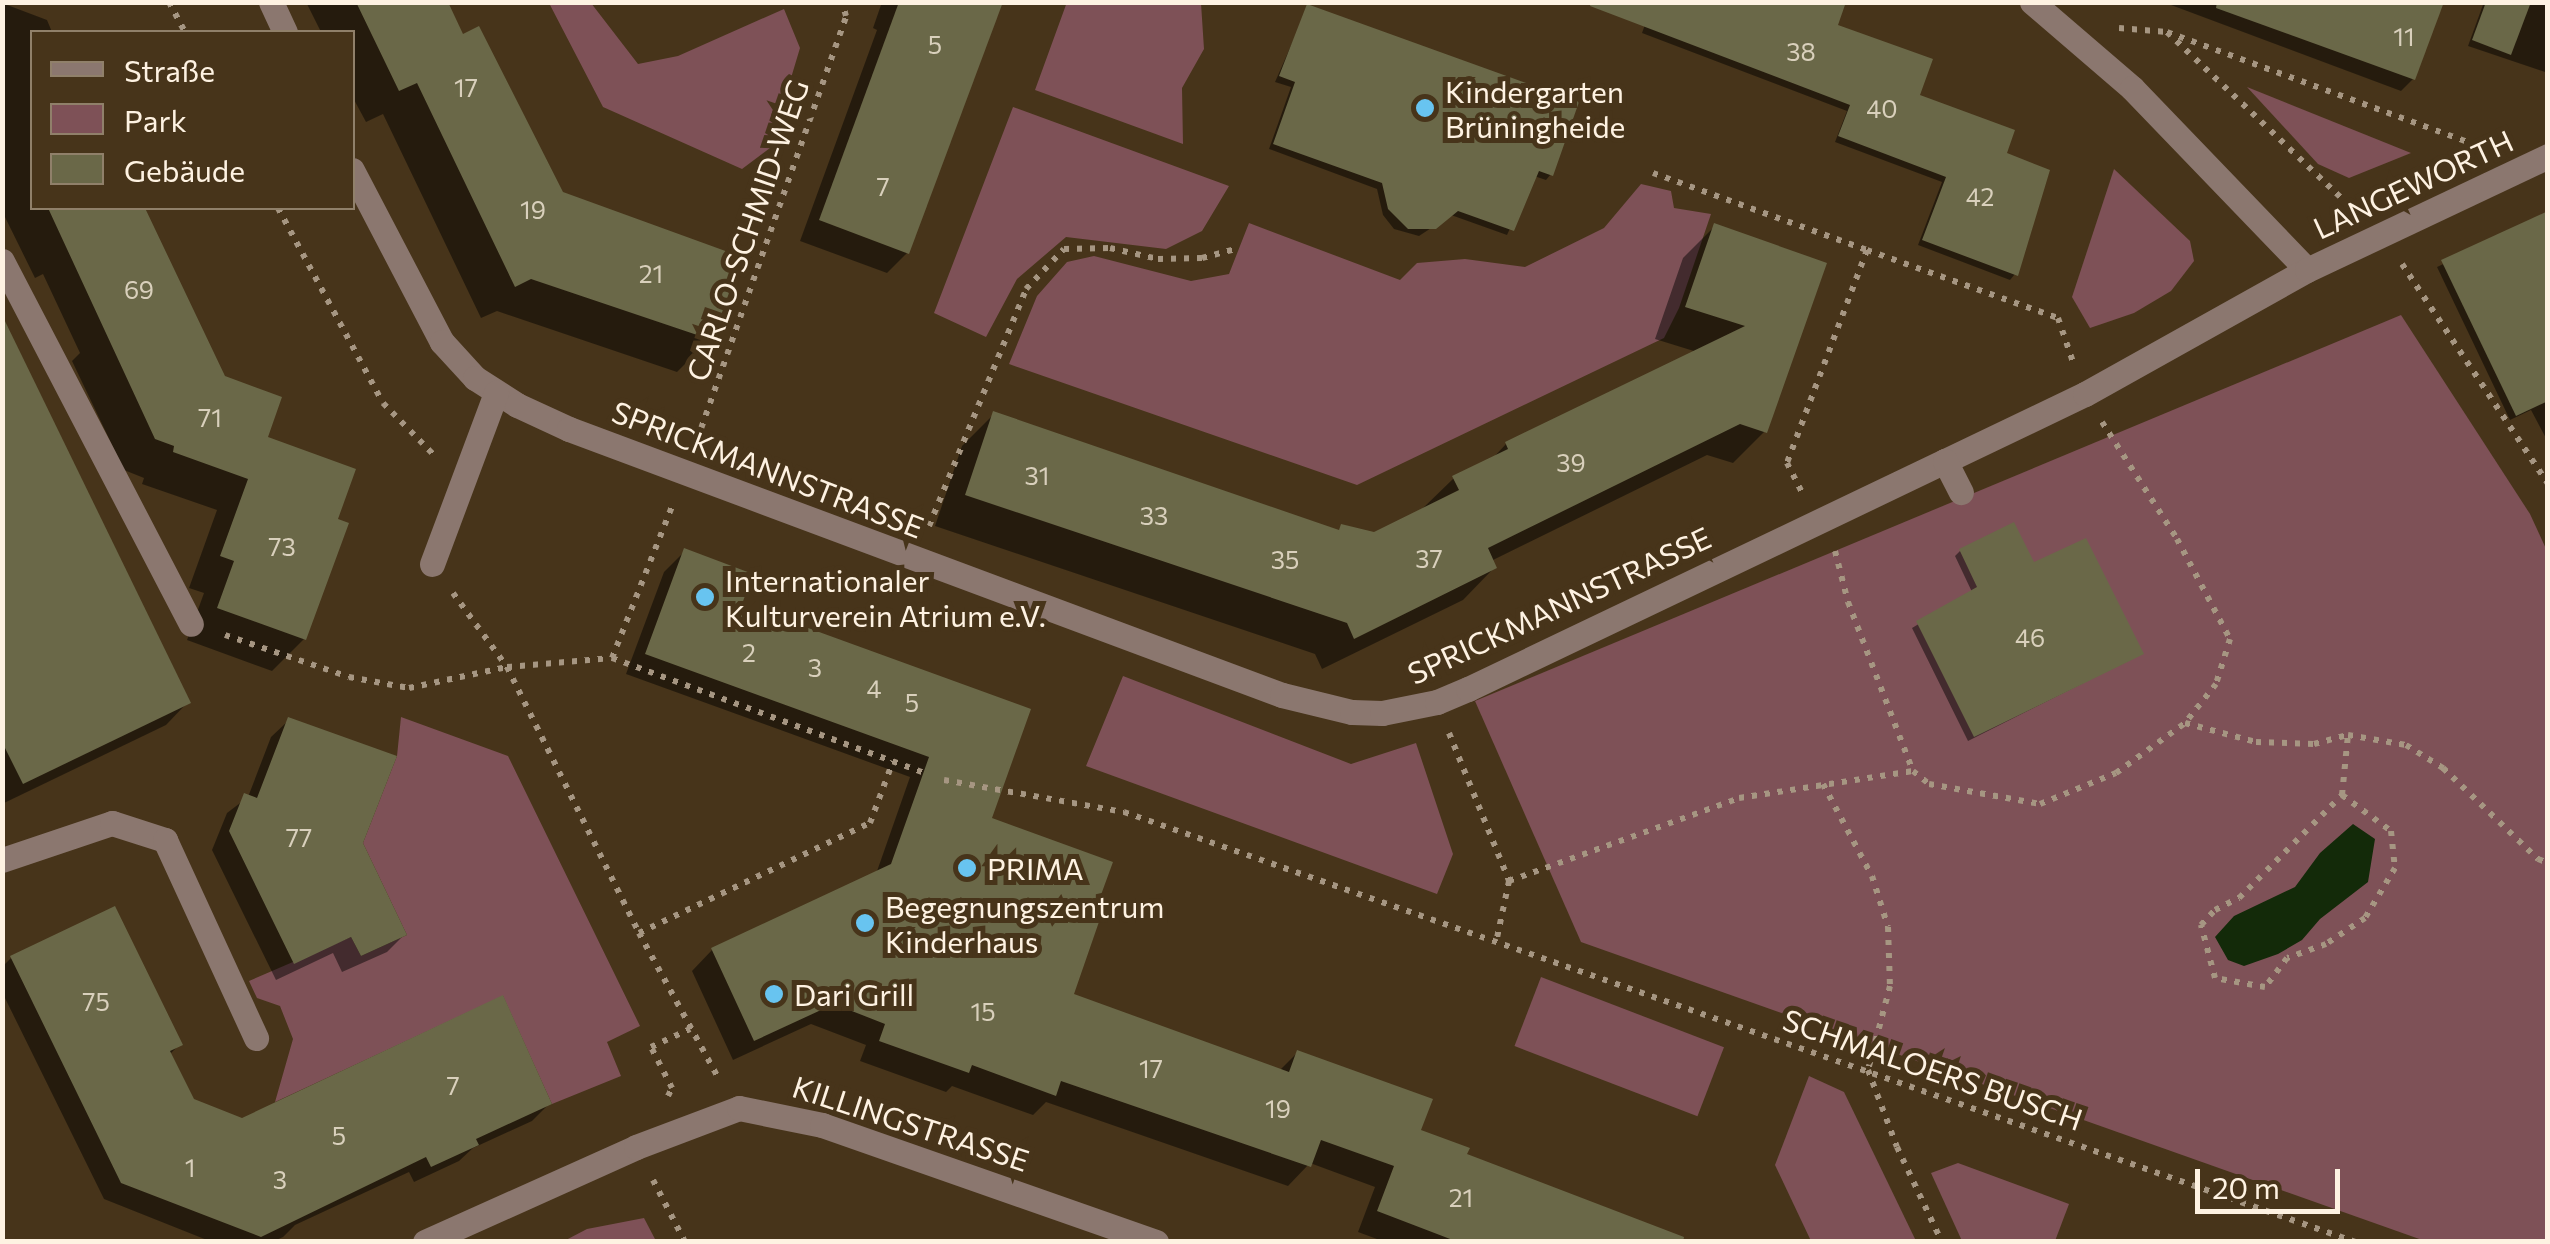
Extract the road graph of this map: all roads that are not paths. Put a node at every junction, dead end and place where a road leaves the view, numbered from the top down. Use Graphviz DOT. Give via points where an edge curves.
graph roads {
  1 [pos="270,2"];
  2 [pos="2032,2"];
  3 [pos="284,30"];
  4 [pos="2538,161"];
  5 [pos="355,176"];
  6 [pos="2,261"];
  7 [pos="2307,270"];
  8 [pos="496,393"];
  9 [pos="1946,461"];
  10 [pos="1961,492"];
  11 [pos="432,564"];
  12 [pos="191,624"];
  13 [pos="2,860"];
  14 [pos="256,1038"];
  15 [pos="425,1242"];
  16 [pos="1156,1242"];
  1 -- 3 [label="street"];
  2 -- 7 [label="street" via="2201,156"];
  4 -- 7 [label="street, LANGEWORTH"];
  5 -- 8 [label="street, SPRICKMANNSTRASSE" via="427,319 459,362"];
  6 -- 12 [label="street"];
  7 -- 9 [label="street, SPRICKMANNSTRASSE" via="2084,394"];
  8 -- 9 [label="street, SPRICKMANNSTRASSE" via="569,430 1309,703 1382,713 1437,702"];
  8 -- 11 [label="street"];
  9 -- 10 [label="street"];
  13 -- 14 [label="street" via="112,823 166,840"];
  15 -- 16 [label="street, KILLINGSTRASSE" via="740,1108 822,1124"];
}
